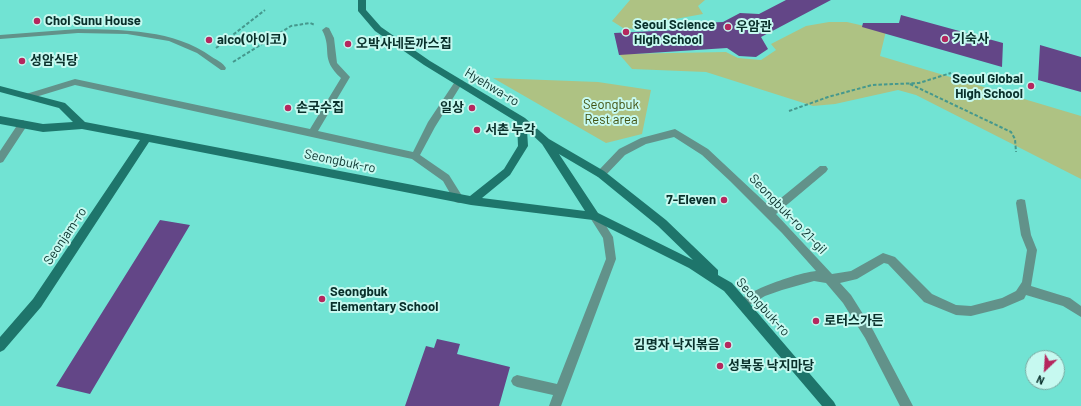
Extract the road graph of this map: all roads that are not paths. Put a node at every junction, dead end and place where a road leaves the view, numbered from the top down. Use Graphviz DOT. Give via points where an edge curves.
graph roads {
  1 [pos="362,0"];
  2 [pos="326,30"];
  3 [pos="0,37"];
  4 [pos="223,68"];
  5 [pos="459,82"];
  6 [pos="0,89"];
  7 [pos="29,96"];
  8 [pos="0,120"];
  9 [pos="522,120"];
  10 [pos="23,124"];
  11 [pos="82,125"];
  12 [pos="312,134"];
  13 [pos="147,137"];
  14 [pos="544,141"];
  15 [pos="415,156"];
  16 [pos="0,159"];
  17 [pos="823,169"];
  18 [pos="601,174"];
  19 [pos="459,199"];
  20 [pos="471,201"];
  21 [pos="1021,203"];
  22 [pos="770,213"];
  23 [pos="594,216"];
  24 [pos="830,279"];
  25 [pos="728,287"];
  26 [pos="1024,289"];
  27 [pos="743,304"];
  28 [pos="1081,312"];
  29 [pos="0,346"];
  30 [pos="517,381"];
  31 [pos="560,391"];
  32 [pos="555,406"];
  33 [pos="830,406"];
  34 [pos="907,406"];
  1 -- 5 [label="main road, Hyehwa-ro" via="362,11 378,29"];
  2 -- 12 [label="street, Seongbuk-ro" via="331,37 333,65 346,77"];
  3 -- 4 [label="lane" via="78,31 127,32 170,38 199,51"];
  5 -- 9 [label="main road, Hyehwa-ro"];
  5 -- 15 [label="street" via="431,125"];
  6 -- 7 [label="main road"];
  7 -- 11 [label="main road" via="62,105"];
  7 -- 12 [label="street" via="75,82"];
  8 -- 10 [label="main road, Seongbuk-ro"];
  9 -- 14 [label="main road, Hyehwa-ro"];
  9 -- 20 [label="main road" via="523,146 507,172"];
  10 -- 11 [label="main road, Seongbuk-ro" via="43,128"];
  10 -- 16 [label="street"];
  11 -- 13 [label="main road, Seongbuk-ro"];
  12 -- 15 [label="street"];
  13 -- 19 [label="main road, Seongbuk-ro"];
  13 -- 29 [label="main road, Seonjam-ro" via="37,303"];
  14 -- 18 [label="main road"];
  14 -- 23 [label="main road, Hyehwa-ro"];
  15 -- 19 [label="street" via="446,178"];
  17 -- 22 [label="street"];
  18 -- 22 [label="street, Seongbuk-ro 21-gil" via="622,152 644,141 675,133 705,152"];
  18 -- 25 [label="main road" via="662,223"];
  19 -- 20 [label="main road, Seongbuk-ro"];
  20 -- 23 [label="main road, Seongbuk-ro"];
  21 -- 26 [label="street" via="1026,235 1032,250"];
  22 -- 24 [label="street, Seongbuk-ro 21-gil"];
  23 -- 25 [label="main road, Seongbuk-ro" via="693,265"];
  23 -- 31 [label="street" via="608,237 611,259"];
  24 -- 26 [label="street" via="853,276 883,258 891,260 928,298 956,310 971,311 1003,303 1020,295"];
  24 -- 27 [label="street" via="814,276 782,285 762,292"];
  24 -- 34 [label="street, Seongbuk-ro 21-gil" via="847,299 865,328"];
  25 -- 27 [label="main road, Seongbuk-ro"];
  26 -- 28 [label="street" via="1066,302"];
  27 -- 33 [label="main road, Seongbuk-ro"];
  30 -- 31 [label="street"];
  31 -- 32 [label="street"];
}
